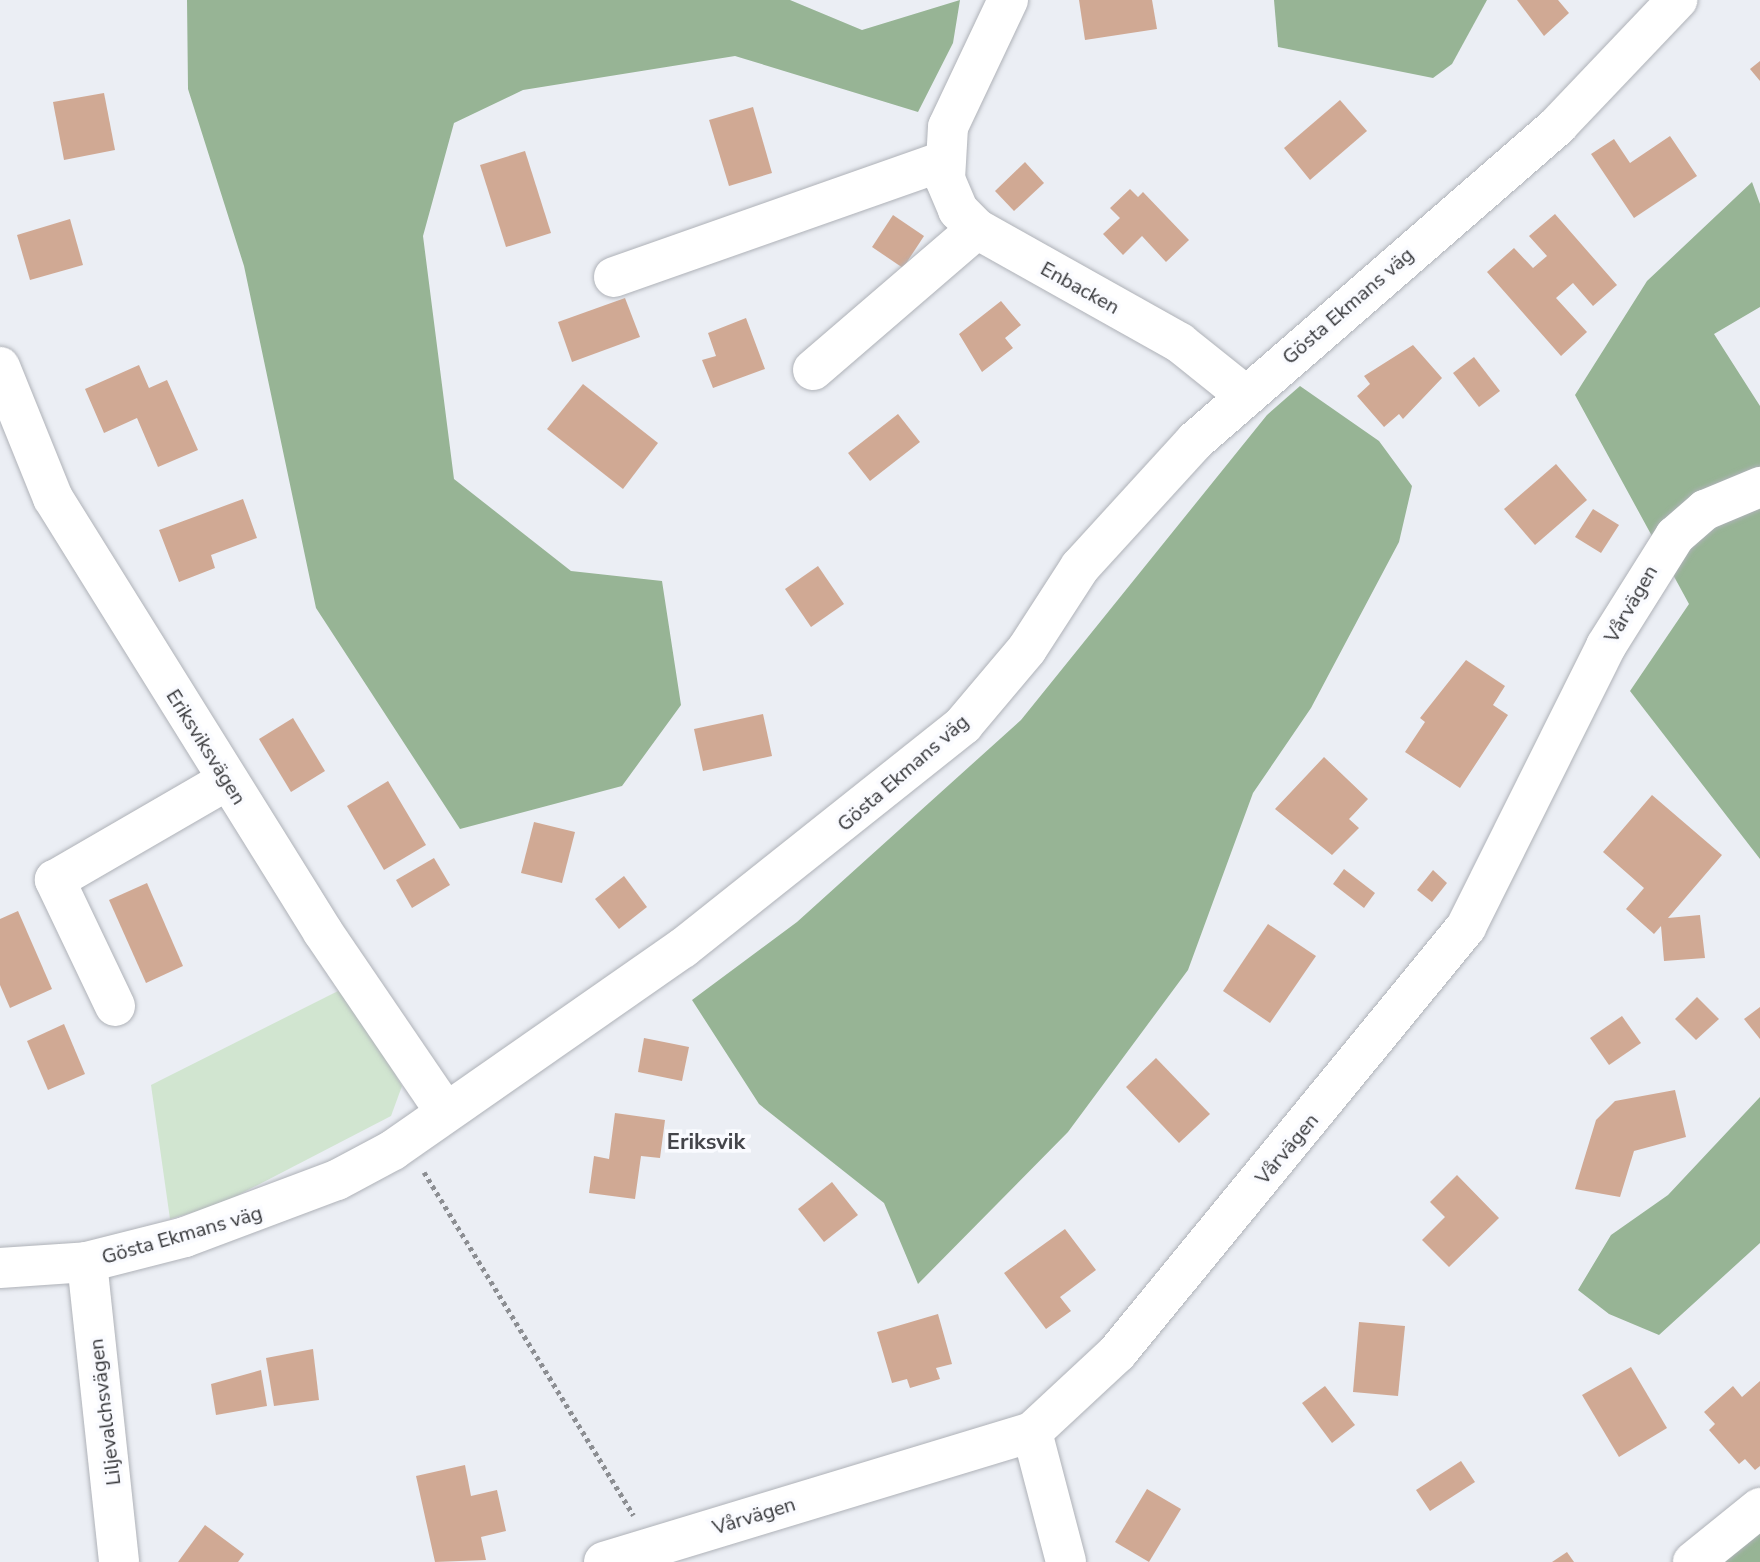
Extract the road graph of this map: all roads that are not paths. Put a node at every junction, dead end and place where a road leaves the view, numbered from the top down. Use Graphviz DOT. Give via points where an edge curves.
graph roads {
  1 [pos="1008,0"];
  2 [pos="1677,0"];
  3 [pos="944,161"];
  4 [pos="977,229"];
  5 [pos="614,277"];
  6 [pos="0,367"];
  7 [pos="813,370"];
  8 [pos="1245,395"];
  9 [pos="1760,487"];
  10 [pos="226,781"];
  11 [pos="115,1006"];
  12 [pos="444,1110"];
  13 [pos="87,1262"];
  14 [pos="0,1268"];
  15 [pos="1032,1432"];
  16 [pos="1760,1508"];
  17 [pos="119,1562"];
  18 [pos="604,1562"];
  19 [pos="1066,1562"];
  20 [pos="1693,1562"];
  1 -- 3 [label="street, Enbacken" via="948,127"];
  2 -- 8 [label="street, Gösta Ekmans väg" via="1558,125"];
  3 -- 4 [label="street, Enbacken" via="958,210"];
  3 -- 5 [label="street"];
  4 -- 7 [label="street"];
  4 -- 8 [label="street, Enbacken" via="1180,343"];
  6 -- 10 [label="street, Eriksviksvägen" via="53,498"];
  8 -- 12 [label="street, Gösta Ekmans väg" via="1080,567 1027,649 963,725 683,948"];
  9 -- 15 [label="street, Vårvägen" via="1705,510 1675,536 1606,646 1466,927 1117,1353"];
  10 -- 11 [label="street" via="55,880"];
  10 -- 12 [label="street, Eriksviksvägen"];
  12 -- 13 [label="street, Gösta Ekmans väg" via="404,1140 269,1210"];
  13 -- 14 [label="street, Gösta Ekmans väg"];
  13 -- 17 [label="street, Liljevalchsvägen"];
  15 -- 18 [label="street, Vårvägen"];
  15 -- 19 [label="street"];
  16 -- 20 [label="street"];
}
